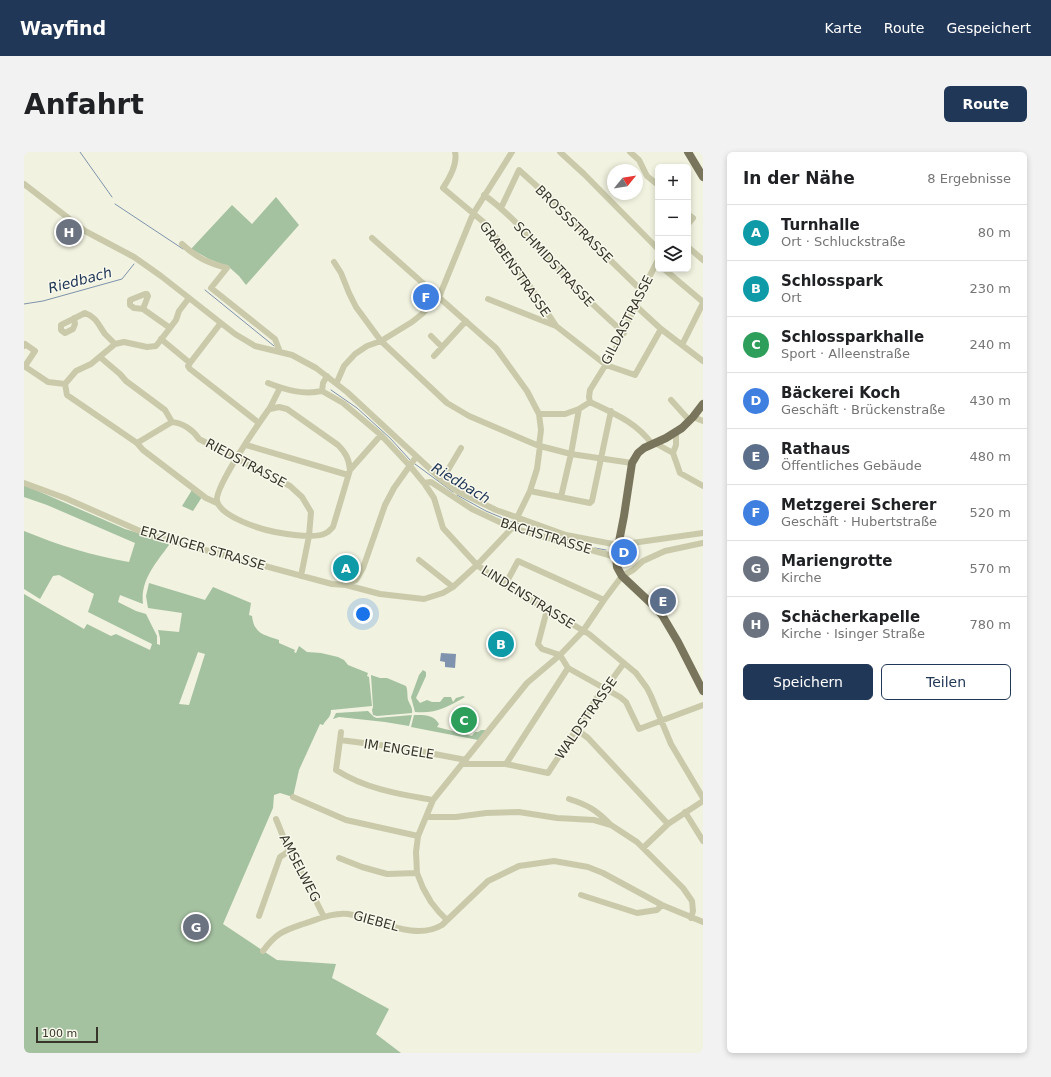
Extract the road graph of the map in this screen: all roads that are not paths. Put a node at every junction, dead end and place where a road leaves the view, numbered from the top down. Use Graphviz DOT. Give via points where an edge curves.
graph roads {
  1 [pos="455,152"];
  2 [pos="512,152"];
  3 [pos="560,152"];
  4 [pos="630,152"];
  5 [pos="688,152"];
  6 [pos="638,154"];
  7 [pos="703,177"];
  8 [pos="655,183"];
  9 [pos="24,184"];
  10 [pos="484,195"];
  11 [pos="500,208"];
  12 [pos="473,214"];
  13 [pos="372,238"];
  14 [pos="182,244"];
  15 [pos="655,246"];
  16 [pos="691,250"];
  17 [pos="703,260"];
  18 [pos="334,262"];
  19 [pos="655,267"];
  20 [pos="667,272"];
  21 [pos="642,291"];
  22 [pos="439,297"];
  23 [pos="188,298"];
  24 [pos="488,299"];
  25 [pos="703,303"];
  26 [pos="636,306"];
  27 [pos="143,309"];
  28 [pos="74,318"];
  29 [pos="466,321"];
  30 [pos="220,324"];
  31 [pos="556,326"];
  32 [pos="170,328"];
  33 [pos="661,329"];
  34 [pos="624,333"];
  35 [pos="431,336"];
  36 [pos="161,339"];
  37 [pos="381,341"];
  38 [pos="114,344"];
  39 [pos="682,345"];
  40 [pos="24,346"];
  41 [pos="442,346"];
  42 [pos="280,352"];
  43 [pos="434,356"];
  44 [pos="100,357"];
  45 [pos="703,361"];
  46 [pos="190,363"];
  47 [pos="606,365"];
  48 [pos="24,366"];
  49 [pos="327,376"];
  50 [pos="268,382"];
  51 [pos="336,382"];
  52 [pos="65,384"];
  53 [pos="280,388"];
  54 [pos="322,391"];
  55 [pos="670,400"];
  56 [pos="590,402"];
  57 [pos="703,404"];
  58 [pos="270,409"];
  59 [pos="579,409"];
  60 [pos="610,411"];
  61 [pos="540,414"];
  62 [pos="692,419"];
  63 [pos="703,421"];
  64 [pos="172,422"];
  65 [pos="259,423"];
  66 [pos="676,432"];
  67 [pos="381,436"];
  68 [pos="137,443"];
  69 [pos="653,443"];
  70 [pos="246,445"];
  71 [pos="539,446"];
  72 [pos="461,448"];
  73 [pos="673,453"];
  74 [pos="571,454"];
  75 [pos="237,458"];
  76 [pos="601,459"];
  77 [pos="413,462"];
  78 [pos="632,463"];
  79 [pos="349,473"];
  80 [pos="442,480"];
  81 [pos="24,483"];
  82 [pos="424,483"];
  83 [pos="703,486"];
  84 [pos="530,491"];
  85 [pos="561,497"];
  86 [pos="217,503"];
  87 [pos="474,505"];
  88 [pos="514,523"];
  89 [pos="702,533"];
  90 [pos="309,536"];
  91 [pos="703,544"];
  92 [pos="618,545"];
  93 [pos="616,557"];
  94 [pos="419,560"];
  95 [pos="477,565"];
  96 [pos="301,576"];
  97 [pos="622,576"];
  98 [pos="346,585"];
  99 [pos="505,585"];
  100 [pos="453,587"];
  101 [pos="604,600"];
  102 [pos="548,610"];
  103 [pos="586,633"];
  104 [pos="560,655"];
  105 [pos="624,663"];
  106 [pos="568,668"];
  107 [pos="702,685"];
  108 [pos="604,687"];
  109 [pos="703,705"];
  110 [pos="662,721"];
  111 [pos="576,729"];
  112 [pos="341,732"];
  113 [pos="340,740"];
  114 [pos="465,762"];
  115 [pos="506,764"];
  116 [pos="548,773"];
  117 [pos="294,797"];
  118 [pos="703,798"];
  119 [pos="569,799"];
  120 [pos="433,800"];
  121 [pos="703,801"];
  122 [pos="685,812"];
  123 [pos="426,817"];
  124 [pos="276,819"];
  125 [pos="668,824"];
  126 [pos="611,825"];
  127 [pos="418,836"];
  128 [pos="703,841"];
  129 [pos="643,848"];
  130 [pos="289,851"];
  131 [pos="339,858"];
  132 [pos="417,873"];
  133 [pos="581,895"];
  134 [pos="662,905"];
  135 [pos="259,916"];
  136 [pos="324,917"];
  137 [pos="691,918"];
  138 [pos="447,920"];
  139 [pos="703,922"];
  140 [pos="263,951"];
  1 -- 12 [label="street, GRABENSTRASSE" via="452,170 443,188"];
  2 -- 10 [label="street"];
  3 -- 15 [label="street"];
  4 -- 6 [label="street"];
  5 -- 7 [label="main road"];
  6 -- 8 [label="street" via="647,176"];
  9 -- 23 [label="street, BACHSTRASSE" via="84,231 139,261"];
  10 -- 11 [label="street, SCHMIDSTRASSE"];
  10 -- 12 [label="street"];
  11 -- 21 [label="street, BROSSSTRASSE" via="519,170 561,208"];
  11 -- 34 [label="street, SCHMIDSTRASSE" via="593,306"];
  12 -- 22 [label="street"];
  12 -- 31 [label="street, GRABENSTRASSE" via="488,225"];
  13 -- 22 [label="street"];
  14 -- 42 [label="street" via="208,263 227,268 210,288 275,339"];
  16 -- 17 [label="street"];
  18 -- 37 [label="street" via="356,307"];
  19 -- 21 [label="street, GILDASTRASSE"];
  20 -- 25 [label="street"];
  21 -- 26 [label="street, GILDASTRASSE"];
  22 -- 29 [label="street"];
  22 -- 37 [label="street" via="422,314"];
  23 -- 30 [label="street, BACHSTRASSE"];
  23 -- 32 [label="street"];
  24 -- 31 [label="street, GRABENSTRASSE"];
  25 -- 39 [label="street"];
  26 -- 33 [label="street"];
  26 -- 34 [label="street, GILDASTRASSE"];
  27 -- 32 [label="street"];
  28 -- 38 [label="street" via="84,313 92,316"];
  29 -- 41 [label="street"];
  29 -- 61 [label="street" via="496,348"];
  30 -- 42 [label="street, BACHSTRASSE" via="256,346"];
  30 -- 46 [label="street"];
  31 -- 47 [label="street, GRABENSTRASSE"];
  32 -- 36 [label="street"];
  33 -- 39 [label="street"];
  33 -- 47 [label="street, GRABENSTRASSE" via="635,375"];
  34 -- 47 [label="street, GILDASTRASSE"];
  35 -- 41 [label="street"];
  36 -- 38 [label="street" via="156,346 147,347 124,342"];
  36 -- 46 [label="street"];
  37 -- 51 [label="street" via="354,354"];
  37 -- 71 [label="street" via="447,403 469,416"];
  38 -- 44 [label="street"];
  39 -- 45 [label="street"];
  40 -- 48 [label="street" via="25,344 34,351"];
  41 -- 43 [label="street"];
  42 -- 49 [label="street, BACHSTRASSE" via="303,360"];
  44 -- 52 [label="street" via="76,371"];
  44 -- 64 [label="street" via="126,381 165,410"];
  46 -- 65 [label="street" via="190,369"];
  47 -- 56 [label="street, GILDASTRASSE" via="590,390"];
  48 -- 52 [label="street" via="48,382"];
  49 -- 51 [label="street, BACHSTRASSE"];
  49 -- 54 [label="street"];
  50 -- 53 [label="street"];
  51 -- 77 [label="street, BACHSTRASSE"];
  52 -- 68 [label="street" via="68,395"];
  53 -- 54 [label="street" via="303,393"];
  53 -- 58 [label="street"];
  54 -- 67 [label="street, BACHSTRASSE" via="343,403"];
  55 -- 62 [label="street"];
  56 -- 59 [label="street"];
  56 -- 60 [label="street"];
  57 -- 62 [label="main road"];
  58 -- 65 [label="street"];
  58 -- 79 [label="street" via="287,409 338,445 349,460"];
  59 -- 61 [label="street" via="565,414"];
  59 -- 74 [label="street"];
  60 -- 69 [label="street" via="644,433"];
  60 -- 76 [label="street"];
  61 -- 71 [label="street, ERZINGER STRASSE"];
  62 -- 63 [label="street"];
  62 -- 66 [label="main road"];
  64 -- 68 [label="street"];
  64 -- 75 [label="street, RIEDSTRASSE" via="189,428 200,439"];
  65 -- 70 [label="street"];
  66 -- 69 [label="main road"];
  66 -- 73 [label="street"];
  67 -- 77 [label="street, BACHSTRASSE"];
  67 -- 79 [label="street"];
  68 -- 86 [label="street" via="206,498"];
  69 -- 73 [label="street"];
  69 -- 78 [label="main road" via="638,453"];
  70 -- 75 [label="street"];
  70 -- 79 [label="street"];
  71 -- 74 [label="street"];
  71 -- 84 [label="street, ERZINGER STRASSE" via="537,469"];
  72 -- 80 [label="street"];
  73 -- 83 [label="street" via="680,473"];
  74 -- 76 [label="street"];
  74 -- 85 [label="street"];
  75 -- 86 [label="street" via="217,494"];
  75 -- 90 [label="street, RIEDSTRASSE" via="290,486 302,497 311,512"];
  76 -- 78 [label="street"];
  76 -- 85 [label="street" via="590,503"];
  77 -- 80 [label="street, BACHSTRASSE"];
  77 -- 82 [label="street, BACHSTRASSE"];
  77 -- 98 [label="street" via="385,505 363,568 356,580"];
  78 -- 92 [label="main road"];
  79 -- 90 [label="street" via="333,527 326,533"];
  80 -- 87 [label="street, BACHSTRASSE"];
  81 -- 96 [label="street, ERZINGER STRASSE" via="149,535"];
  82 -- 87 [label="street, BACHSTRASSE" via="431,482"];
  82 -- 95 [label="street, LINDENSTRASSE" via="434,498 443,528"];
  84 -- 85 [label="street"];
  84 -- 88 [label="street, ERZINGER STRASSE"];
  86 -- 90 [label="street" via="232,518 274,532"];
  87 -- 88 [label="street, BACHSTRASSE"];
  87 -- 88 [label="street, BACHSTRASSE" via="496,510"];
  88 -- 92 [label="street, BACHSTRASSE"];
  88 -- 93 [label="street, BACHSTRASSE"];
  88 -- 95 [label="street, ERZINGER STRASSE"];
  89 -- 91 [label="street"];
  89 -- 92 [label="street, BACHSTRASSE"];
  90 -- 96 [label="street, RIEDSTRASSE"];
  91 -- 97 [label="street" via="665,551 643,561"];
  92 -- 93 [label="main road"];
  93 -- 97 [label="main road" via="617,567"];
  94 -- 100 [label="street"];
  95 -- 99 [label="street, LINDENSTRASSE"];
  95 -- 100 [label="street, ERZINGER STRASSE"];
  96 -- 98 [label="street, ERZINGER STRASSE"];
  97 -- 101 [label="street"];
  97 -- 107 [label="main road" via="662,615"];
  98 -- 100 [label="street, ERZINGER STRASSE" via="380,594 424,599"];
  99 -- 101 [label="street" via="518,561"];
  99 -- 102 [label="street, LINDENSTRASSE"];
  101 -- 103 [label="street"];
  102 -- 103 [label="street, LINDENSTRASSE"];
  102 -- 104 [label="street" via="538,644 542,649"];
  103 -- 104 [label="street"];
  103 -- 105 [label="street, LINDENSTRASSE"];
  104 -- 106 [label="street"];
  104 -- 114 [label="street" via="527,683"];
  105 -- 108 [label="street, WALDSTRASSE"];
  105 -- 110 [label="street, LINDENSTRASSE" via="636,673 647,688"];
  106 -- 108 [label="street"];
  106 -- 115 [label="street"];
  108 -- 110 [label="street" via="626,702 639,729"];
  108 -- 111 [label="street, WALDSTRASSE"];
  109 -- 110 [label="street"];
  110 -- 118 [label="street, LINDENSTRASSE" via="671,744"];
  111 -- 116 [label="street, WALDSTRASSE"];
  111 -- 125 [label="street" via="588,738"];
  112 -- 113 [label="street"];
  113 -- 114 [label="street, IM ENGELE" via="403,748"];
  113 -- 120 [label="street" via="336,770 365,785"];
  114 -- 115 [label="street, IM ENGELE"];
  114 -- 120 [label="street"];
  115 -- 116 [label="street, IM ENGELE"];
  117 -- 127 [label="street" via="346,820"];
  119 -- 126 [label="street" via="586,804"];
  120 -- 123 [label="street"];
  121 -- 122 [label="street"];
  122 -- 125 [label="street"];
  122 -- 128 [label="street"];
  123 -- 126 [label="street" via="518,812 594,820"];
  123 -- 127 [label="street"];
  124 -- 130 [label="street, AMSELWEG"];
  125 -- 129 [label="street"];
  126 -- 129 [label="street"];
  127 -- 132 [label="street"];
  129 -- 137 [label="street" via="683,888 692,901"];
  130 -- 135 [label="street" via="280,857"];
  130 -- 136 [label="street, AMSELWEG"];
  131 -- 132 [label="street" via="387,874"];
  132 -- 138 [label="street" via="431,902"];
  133 -- 134 [label="street" via="637,913 657,910"];
  134 -- 137 [label="street, GIEBEL"];
  134 -- 138 [label="street, GIEBEL" via="603,873 588,867 554,861 519,866 488,881"];
  136 -- 138 [label="street, GIEBEL" via="347,914 397,928 426,932 435,930"];
  136 -- 140 [label="street, GIEBEL" via="283,932 272,939"];
  137 -- 139 [label="street, GIEBEL"];
}
